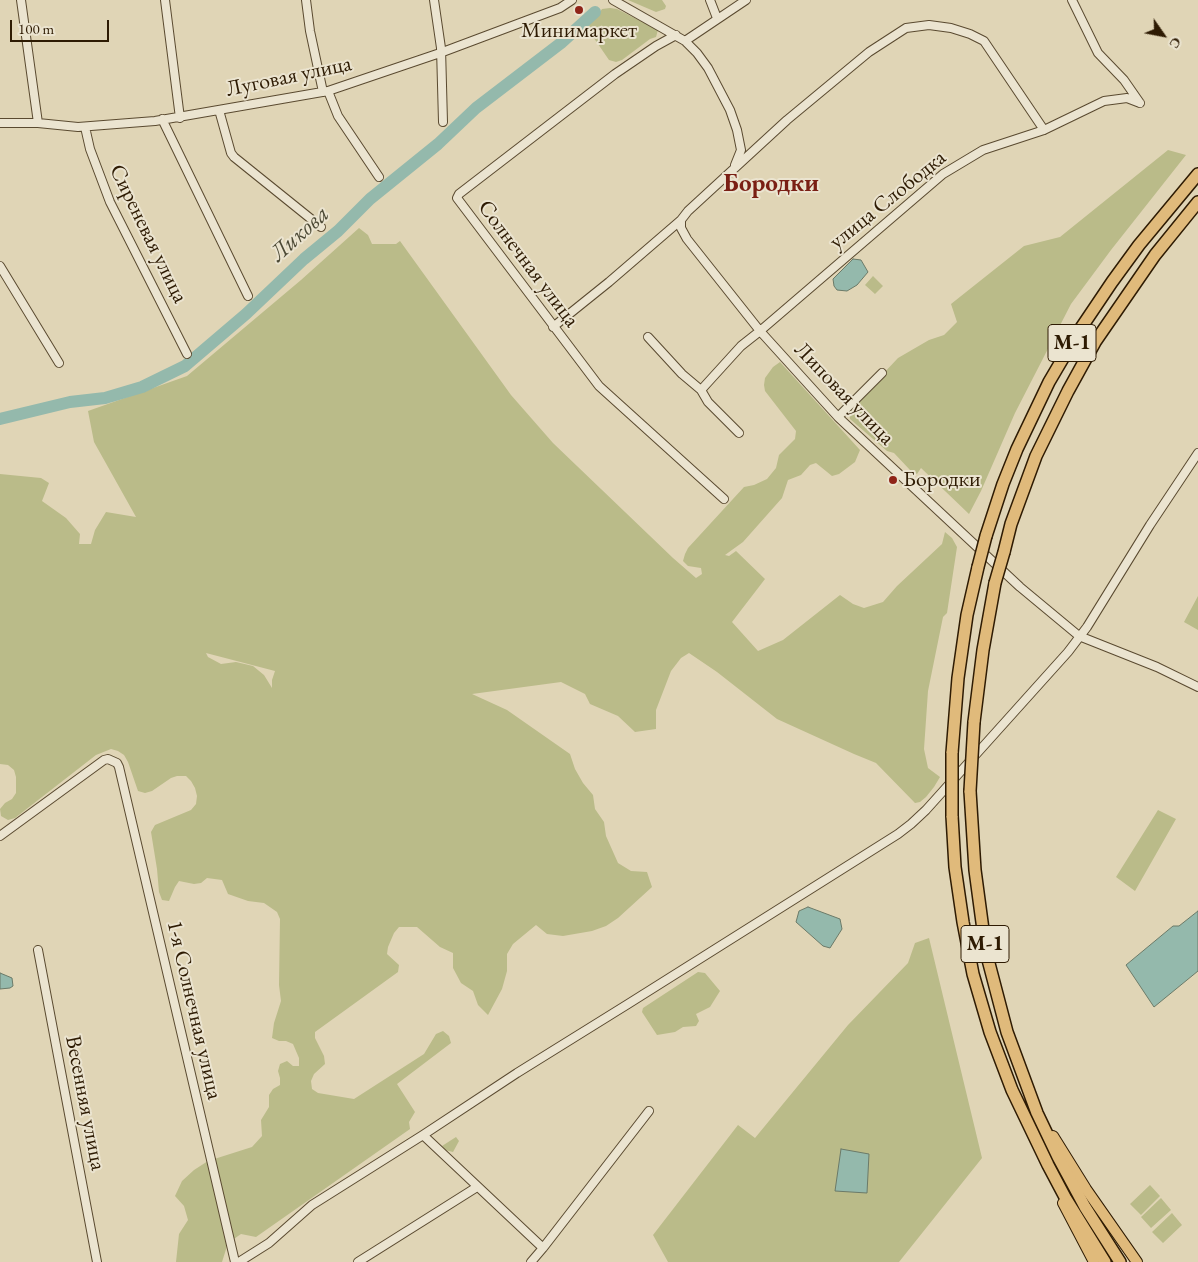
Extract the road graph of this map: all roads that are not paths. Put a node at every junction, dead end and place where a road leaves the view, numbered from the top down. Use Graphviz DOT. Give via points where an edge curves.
graph roads {
  1 [pos="22,0"];
  2 [pos="165,0"];
  3 [pos="306,0"];
  4 [pos="434,0"];
  5 [pos="572,0"];
  6 [pos="613,0"];
  7 [pos="710,0"];
  8 [pos="746,0"];
  9 [pos="1072,0"];
  10 [pos="717,18"];
  11 [pos="676,35"];
  12 [pos="684,41"];
  13 [pos="440,54"];
  14 [pos="325,92"];
  15 [pos="220,110"];
  16 [pos="180,118"];
  17 [pos="162,119"];
  18 [pos="443,122"];
  19 [pos="38,123"];
  20 [pos="0,124"];
  21 [pos="85,127"];
  22 [pos="1044,130"];
  23 [pos="735,167"];
  24 [pos="1198,174"];
  25 [pos="379,177"];
  26 [pos="1198,202"];
  27 [pos="681,220"];
  28 [pos="321,227"];
  29 [pos="0,266"];
  30 [pos="248,296"];
  31 [pos="553,327"];
  32 [pos="760,331"];
  33 [pos="648,336"];
  34 [pos="187,354"];
  35 [pos="59,363"];
  36 [pos="882,373"];
  37 [pos="700,390"];
  38 [pos="838,417"];
  39 [pos="739,434"];
  40 [pos="1198,453"];
  41 [pos="724,499"];
  42 [pos="1080,636"];
  43 [pos="1198,688"];
  44 [pos="0,836"];
  45 [pos="38,950"];
  46 [pos="1028,1092"];
  47 [pos="649,1111"];
  48 [pos="423,1135"];
  49 [pos="1048,1165"];
  50 [pos="477,1187"];
  51 [pos="543,1248"];
  52 [pos="97,1262"];
  53 [pos="235,1262"];
  54 [pos="239,1262"];
  55 [pos="358,1262"];
  56 [pos="531,1262"];
  57 [pos="1094,1262"];
  58 [pos="1105,1262"];
  59 [pos="1120,1262"];
  60 [pos="1137,1262"];
  1 -- 19 [label="street"];
  2 -- 16 [label="street"];
  3 -- 14 [label="street"];
  4 -- 13 [label="street"];
  5 -- 13 [label="street, Луговая улица" via="560,8"];
  6 -- 11 [label="street"];
  7 -- 10 [label="street"];
  8 -- 10 [label="street"];
  9 -- 22 [label="street, улица Слободка" via="1098,54 1140,102 1127,98 1104,102"];
  10 -- 12 [label="street"];
  11 -- 12 [label="street"];
  11 -- 31 [label="street, Солнечная улица" via="615,74 457,196"];
  12 -- 23 [label="street" via="708,68 730,110 741,150"];
  13 -- 14 [label="street, Луговая улица"];
  13 -- 18 [label="street"];
  14 -- 15 [label="street, Луговая улица"];
  14 -- 25 [label="street"];
  15 -- 16 [label="street, Луговая улица"];
  15 -- 28 [label="street" via="234,158"];
  16 -- 17 [label="street, Луговая улица"];
  17 -- 21 [label="street, Луговая улица"];
  17 -- 30 [label="street"];
  19 -- 20 [label="street, Луговая улица"];
  19 -- 21 [label="street, Луговая улица"];
  21 -- 34 [label="street, Сиреневая улица" via="110,202"];
  22 -- 23 [label="street" via="984,41 951,28 919,25 906,28 869,52"];
  22 -- 32 [label="street, улица Слободка" via="983,150 943,174"];
  23 -- 27 [label="street"];
  24 -- 49 [label="highway, М-1, bridge" via="1139,245 1079,331 1049,382 1017,449 978,567 958,678 952,753 952,816 959,895 973,974 1012,1090"];
  26 -- 46 [label="highway, М-1, bridge" via="1155,255 1095,342 1036,456 1004,552 983,650 970,791 976,870 986,952 1007,1032"];
  27 -- 31 [label="street"];
  27 -- 32 [label="street, Липовая улица" via="687,239"];
  29 -- 35 [label="street"];
  31 -- 41 [label="street, Солнечная улица" via="599,386"];
  32 -- 37 [label="street, улица Слободка" via="741,346"];
  32 -- 38 [label="street, Липовая улица"];
  33 -- 37 [label="street"];
  36 -- 38 [label="street"];
  37 -- 39 [label="street"];
  38 -- 42 [label="street, Липовая улица" via="1020,587"];
  40 -- 42 [label="street"];
  42 -- 43 [label="street, Липовая улица" via="1157,667"];
  42 -- 48 [label="street" via="926,810 898,834"];
  44 -- 53 [label="street, 1-я Солнечная улица" via="104,760 113,760 119,767"];
  45 -- 52 [label="street, Весенняя улица"];
  46 -- 59 [label="highway, М-1" via="1074,1188"];
  46 -- 60 [label="main road" via="1066,1158"];
  47 -- 51 [label="street"];
  48 -- 50 [label="street"];
  48 -- 54 [label="street" via="312,1205 269,1243"];
  49 -- 57 [label="main road"];
  49 -- 58 [label="highway, М-1"];
  50 -- 51 [label="street"];
  50 -- 55 [label="street"];
  51 -- 56 [label="street"];
}
